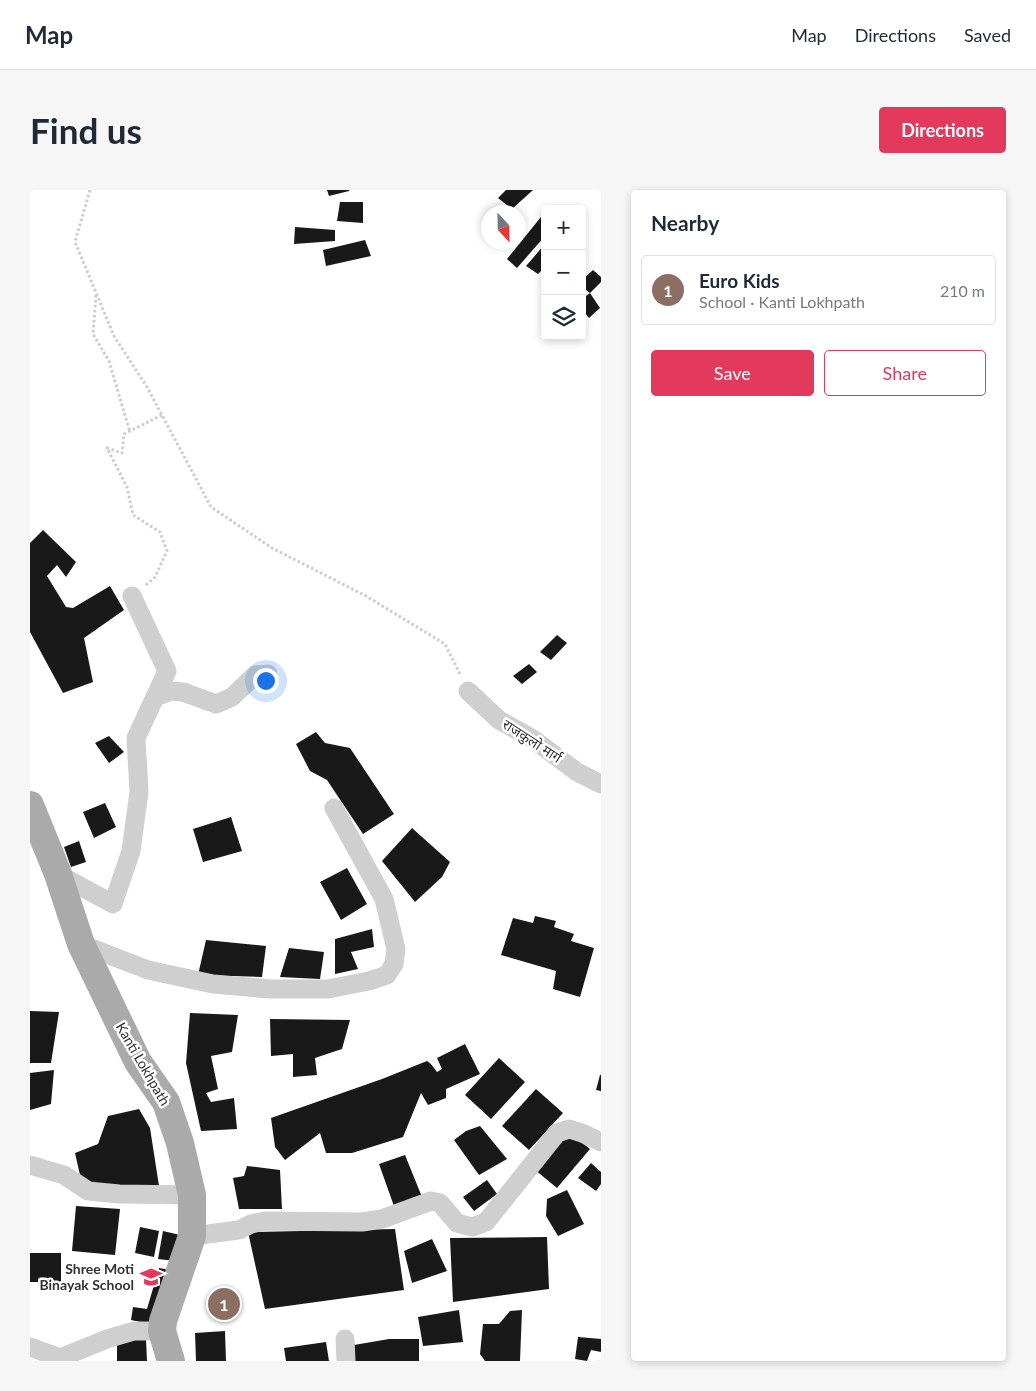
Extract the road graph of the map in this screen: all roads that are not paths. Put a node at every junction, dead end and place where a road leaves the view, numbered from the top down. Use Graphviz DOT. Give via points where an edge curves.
graph roads {
  1 [pos="132,596"];
  2 [pos="268,674"];
  3 [pos="468,690"];
  4 [pos="155,697"];
  5 [pos="601,784"];
  6 [pos="30,805"];
  7 [pos="334,808"];
  8 [pos="58,874"];
  9 [pos="81,944"];
  10 [pos="601,1142"];
  11 [pos="30,1165"];
  12 [pos="192,1195"];
  13 [pos="192,1236"];
  14 [pos="162,1331"];
  15 [pos="345,1339"];
  16 [pos="30,1347"];
  17 [pos="171,1361"];
  18 [pos="346,1361"];
  1 -- 4 [label="street" via="167,670"];
  2 -- 4 [label="street" via="255,675 232,697 216,704 171,690"];
  3 -- 5 [label="street, राजकुलो मार्ग" via="499,720 541,744 577,772"];
  4 -- 8 [label="street" via="136,738 139,792 131,851 113,904"];
  6 -- 8 [label="main road, Kanti Lokhpath"];
  7 -- 9 [label="street" via="384,899 396,950 394,964 387,974 328,989 270,989 213,984 148,970"];
  8 -- 9 [label="main road, Kanti Lokhpath"];
  9 -- 12 [label="main road, Kanti Lokhpath" via="138,1062 166,1102 180,1142"];
  10 -- 13 [label="street" via="569,1129 557,1133 486,1222 472,1227 457,1223 440,1204 431,1201 382,1219 362,1222 265,1221 239,1230"];
  11 -- 12 [label="street" via="64,1175 88,1192"];
  12 -- 13 [label="main road, Kanti Lokhpath"];
  13 -- 14 [label="main road, Kanti Lokhpath"];
  14 -- 16 [label="street" via="134,1331 60,1358"];
  14 -- 17 [label="main road"];
  15 -- 18 [label="street"];
}
